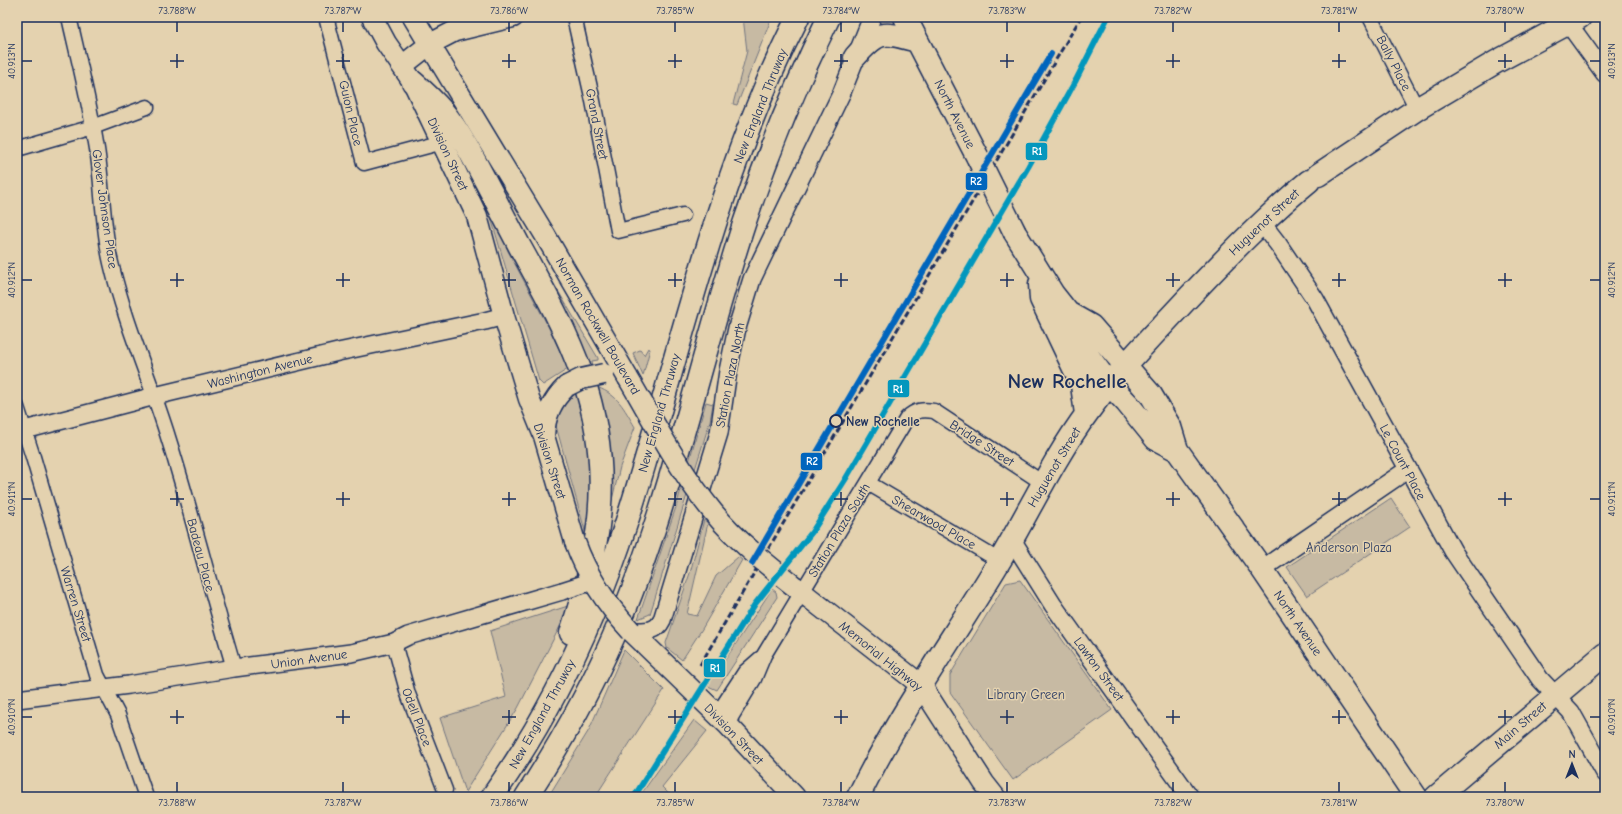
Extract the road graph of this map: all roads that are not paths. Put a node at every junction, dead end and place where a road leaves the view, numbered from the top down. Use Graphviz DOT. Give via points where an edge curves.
graph roads {
  1 [pos="69,17"];
  2 [pos="326,17"];
  3 [pos="372,17"];
  4 [pos="413,17"];
  5 [pos="513,17"];
  6 [pos="574,17"];
  7 [pos="798,17"];
  8 [pos="829,17"];
  9 [pos="872,17"];
  10 [pos="905,17"];
  11 [pos="1370,17"];
  12 [pos="1574,20"];
  13 [pos="917,41"];
  14 [pos="430,44"];
  15 [pos="855,56"];
  16 [pos="408,74"];
  17 [pos="1605,74"];
  18 [pos="147,107"];
  19 [pos="1417,109"];
  20 [pos="93,127"];
  21 [pos="442,142"];
  22 [pos="17,149"];
  23 [pos="683,214"];
  24 [pos="1262,222"];
  25 [pos="1038,271"];
  26 [pos="1068,313"];
  27 [pos="504,316"];
  28 [pos="1125,366"];
  29 [pos="626,376"];
  30 [pos="1109,384"];
  31 [pos="155,396"];
  32 [pos="17,407"];
  33 [pos="918,410"];
  34 [pos="1086,414"];
  35 [pos="21,431"];
  36 [pos="544,436"];
  37 [pos="1177,450"];
  38 [pos="1407,470"];
  39 [pos="868,483"];
  40 [pos="1043,483"];
  41 [pos="1012,538"];
  42 [pos="1000,561"];
  43 [pos="1262,570"];
  44 [pos="593,581"];
  45 [pos="798,589"];
  46 [pos="631,631"];
  47 [pos="394,643"];
  48 [pos="1605,654"];
  49 [pos="234,668"];
  50 [pos="921,685"];
  51 [pos="104,688"];
  52 [pos="1555,694"];
  53 [pos="17,699"];
  54 [pos="717,715"];
  55 [pos="528,742"];
  56 [pos="1605,773"];
  57 [pos="444,790"];
  58 [pos="146,797"];
  59 [pos="492,797"];
  60 [pos="526,797"];
  61 [pos="794,797"];
  62 [pos="858,797"];
  63 [pos="995,797"];
  64 [pos="1190,797"];
  65 [pos="1416,797"];
  66 [pos="1436,797"];
  1 -- 20 [label="street, Glover Johnson Place" via="92,113"];
  2 -- 21 [label="street, Guion Place" via="364,163"];
  3 -- 16 [label="main road"];
  4 -- 14 [label="main road"];
  5 -- 14 [label="main road" via="455,31"];
  6 -- 23 [label="street, Grand Street" via="618,231"];
  7 -- 55 [label="main road, New England Thruway" via="755,112 722,201 640,478 610,569 573,658"];
  8 -- 60 [label="main road, New England Thruway" via="792,96 756,187 662,500 631,593 593,681 567,731"];
  9 -- 15 [label="street, Station Plaza North"];
  10 -- 13 [label="main road, North Avenue"];
  11 -- 19 [label="street, Bally Place"];
  12 -- 17 [label="street"];
  12 -- 19 [label="main road, Huguenot Street"];
  13 -- 15 [label="main road" via="889,33 879,35"];
  13 -- 25 [label="main road, North Avenue, bridge" via="1015,233"];
  14 -- 16 [label="main road"];
  14 -- 29 [label="main road, Norman Rockwell Boulevard" via="588,306"];
  15 -- 46 [label="street, Station Plaza North" via="842,92 752,279 737,328 719,433 662,620 659,626 652,630"];
  16 -- 21 [label="main road, Division Street"];
  16 -- 55 [label="main road" via="449,116 487,184 571,344 585,380 594,419 600,460 601,493 596,545 589,577 572,629"];
  18 -- 20 [label="street"];
  19 -- 24 [label="main road, Huguenot Street" via="1313,178"];
  20 -- 22 [label="street"];
  20 -- 31 [label="street, Glover Johnson Place" via="111,262 145,374"];
  21 -- 27 [label="main road, Division Street" via="477,216"];
  24 -- 28 [label="main road, Huguenot Street"];
  24 -- 38 [label="street, Le Count Place" via="1315,298"];
  25 -- 26 [label="main road, North Avenue"];
  25 -- 34 [label="main road" via="1041,298 1082,384"];
  26 -- 28 [label="main road, North Avenue" via="1091,326"];
  26 -- 30 [label="main road, North Avenue" via="1074,338"];
  27 -- 31 [label="street, Washington Avenue"];
  27 -- 36 [label="main road, Division Street" via="529,399"];
  28 -- 30 [label="main road, Huguenot Street"];
  28 -- 37 [label="main road, North Avenue" via="1151,396 1170,427"];
  29 -- 36 [label="main road, bridge" via="604,374 581,379 567,386 549,408"];
  29 -- 45 [label="main road, Norman Rockwell Boulevard, bridge" via="690,481 711,510 751,551"];
  30 -- 34 [label="main road, Huguenot Street"];
  30 -- 37 [label="main road, North Avenue" via="1156,439"];
  31 -- 35 [label="street, Washington Avenue"];
  31 -- 49 [label="street, Badeau Place"];
  32 -- 35 [label="street, Warren Street"];
  33 -- 39 [label="street, Station Plaza South" via="906,418"];
  33 -- 40 [label="street, Bridge Street" via="934,411"];
  34 -- 40 [label="main road, Huguenot Street"];
  35 -- 51 [label="street, Warren Street" via="97,675"];
  36 -- 44 [label="main road, Division Street, bridge" via="575,542"];
  37 -- 43 [label="main road, North Avenue"];
  38 -- 43 [label="street"];
  38 -- 52 [label="street, Le Count Place" via="1464,568 1540,679"];
  39 -- 42 [label="street, Shearwood Place"];
  39 -- 45 [label="street, Station Plaza South"];
  40 -- 41 [label="main road, Huguenot Street"];
  41 -- 42 [label="main road, Huguenot Street"];
  41 -- 64 [label="street, Lawton Street" via="1053,605"];
  42 -- 50 [label="main road, Huguenot Street"];
  43 -- 65 [label="main road, North Avenue"];
  44 -- 46 [label="main road, Division Street, bridge"];
  44 -- 47 [label="street, Union Avenue, bridge" via="408,636"];
  45 -- 50 [label="main road, Memorial Highway"];
  45 -- 54 [label="street, Station Plaza South" via="764,655 745,672"];
  46 -- 54 [label="main road, Division Street"];
  47 -- 49 [label="street, Union Avenue" via="351,654"];
  47 -- 57 [label="street, Odell Place" via="408,694"];
  48 -- 52 [label="main road, Main Street"];
  49 -- 51 [label="street, Union Avenue"];
  50 -- 62 [label="main road, Huguenot Street" via="875,762"];
  50 -- 63 [label="main road, Memorial Highway" via="984,784"];
  51 -- 53 [label="street, Union Avenue"];
  51 -- 58 [label="street, Warren Street" via="118,715"];
  52 -- 56 [label="street, Le Count Place" via="1571,712"];
  52 -- 66 [label="main road, Main Street"];
  54 -- 61 [label="main road, Division Street"];
  55 -- 59 [label="main road, New England Thruway"];
}
